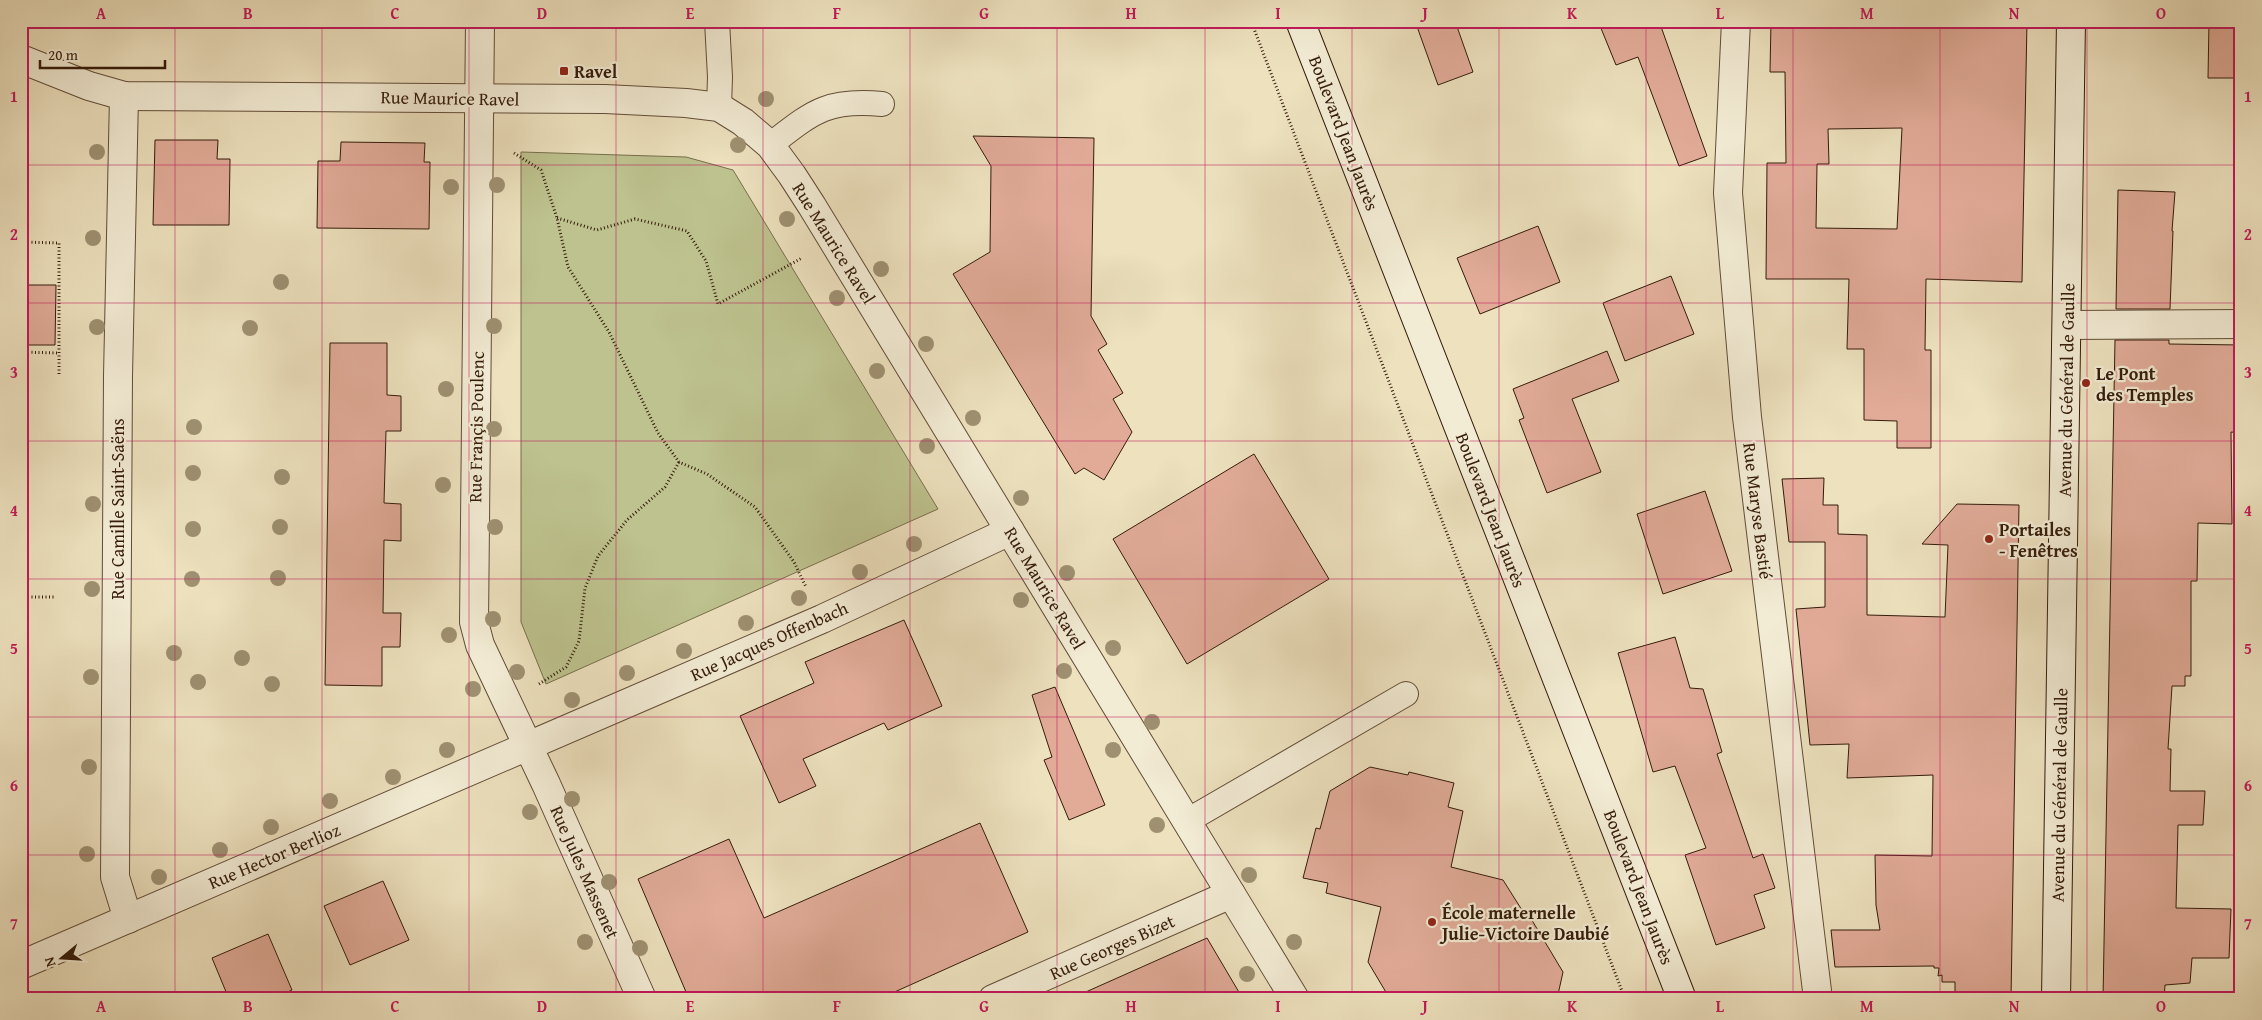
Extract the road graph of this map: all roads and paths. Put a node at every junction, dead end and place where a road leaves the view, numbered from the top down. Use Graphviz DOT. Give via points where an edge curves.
graph roads {
  1 [pos="480,21"];
  2 [pos="716,21"];
  3 [pos="1251,21"];
  4 [pos="1300,21"];
  5 [pos="1736,21"];
  6 [pos="2071,21"];
  7 [pos="21,59"];
  8 [pos="124,96"];
  9 [pos="478,97"];
  10 [pos="882,104"];
  11 [pos="719,107"];
  12 [pos="770,145"];
  13 [pos="479,148"];
  14 [pos="558,218"];
  15 [pos="21,242"];
  16 [pos="834,242"];
  17 [pos="2241,324"];
  18 [pos="2067,325"];
  19 [pos="21,352"];
  20 [pos="58,353"];
  21 [pos="58,376"];
  22 [pos="679,462"];
  23 [pos="1010,531"];
  24 [pos="21,597"];
  25 [pos="54,598"];
  26 [pos="822,619"];
  27 [pos="1406,694"];
  28 [pos="506,704"];
  29 [pos="527,746"];
  30 [pos="1187,821"];
  31 [pos="1230,894"];
  32 [pos="128,919"];
  33 [pos="21,965"];
  34 [pos="642,999"];
  35 [pos="994,999"];
  36 [pos="1295,999"];
  37 [pos="1625,999"];
  38 [pos="1682,999"];
  39 [pos="1818,999"];
  40 [pos="2056,999"];
  1 -- 9 [label="street, Rue Françis Poulenc"];
  2 -- 11 [label="lane"];
  3 -- 37 [label="path"];
  4 -- 38 [label="street, Boulevard Jean Jaurès"];
  5 -- 39 [label="street, Rue Maryse Bastié" via="1728,192 1732,241 1747,417"];
  6 -- 18 [label="street, Avenue du Général de Gaulle"];
  7 -- 8 [label="street, Rue Maurice Ravel"];
  8 -- 9 [label="street, Rue Maurice Ravel"];
  8 -- 32 [label="street, Rue Camille Saint-Saëns" via="118,386 115,877"];
  9 -- 11 [label="street, Rue Maurice Ravel" via="623,100"];
  9 -- 13 [label="street, Rue Françis Poulenc"];
  10 -- 12 [label="lane" via="853,102 830,106 810,114"];
  11 -- 12 [label="street, Rue Maurice Ravel"];
  12 -- 16 [label="street, Rue Maurice Ravel"];
  13 -- 14 [label="path" via="509,150 540,170"];
  13 -- 28 [label="street, Rue Françis Poulenc" via="474,622 480,645"];
  14 -- 16 [label="path" via="597,230 635,219 687,232 706,261 718,304"];
  14 -- 22 [label="path" via="568,267 609,332 658,433"];
  15 -- 20 [label="path" via="59,243"];
  16 -- 23 [label="street, Rue Maurice Ravel"];
  17 -- 18 [label="street"];
  18 -- 40 [label="street, Avenue du Général de Gaulle"];
  19 -- 20 [label="path"];
  20 -- 21 [label="path"];
  22 -- 26 [label="path" via="707,474 755,507 794,562"];
  22 -- 28 [label="path" via="665,487 627,520 598,556 584,588 579,641 566,667"];
  23 -- 26 [label="street, Rue Jacques Offenbach"];
  23 -- 30 [label="street, Rue Maurice Ravel"];
  24 -- 25 [label="path"];
  26 -- 29 [label="street, Rue Jacques Offenbach"];
  27 -- 30 [label="lane"];
  28 -- 29 [label="street, Rue Françis Poulenc"];
  29 -- 32 [label="street, Rue Hector Berlioz"];
  29 -- 34 [label="street, Rue Jules Massenet"];
  30 -- 31 [label="street, Rue Maurice Ravel"];
  31 -- 35 [label="street, Rue Georges Bizet"];
  31 -- 36 [label="street, Rue Maurice Ravel"];
  32 -- 33 [label="street, Rue Hector Berlioz"];
}
